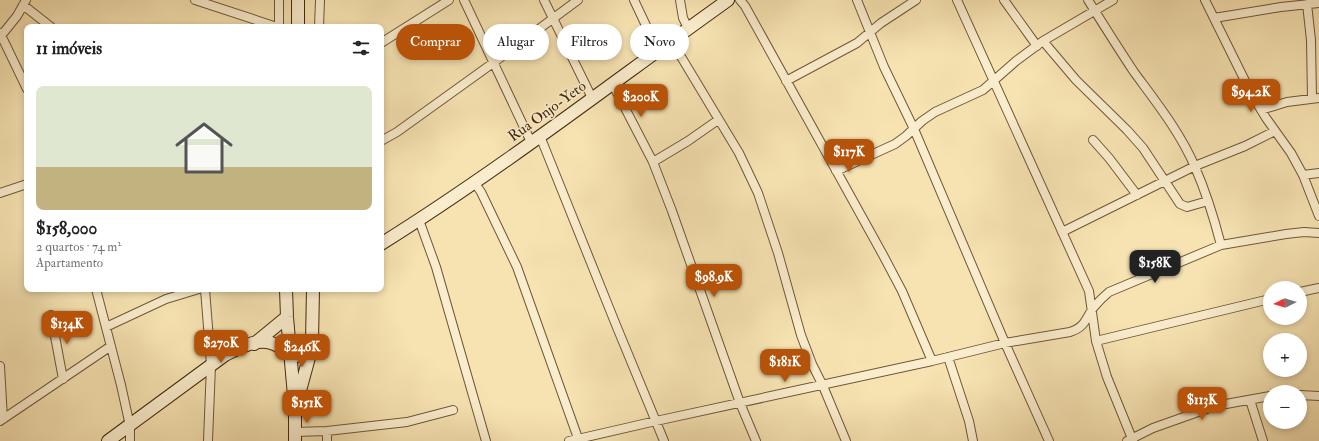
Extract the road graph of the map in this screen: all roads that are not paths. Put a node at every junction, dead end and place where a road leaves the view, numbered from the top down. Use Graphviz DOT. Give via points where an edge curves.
graph roads {
  1 [pos="195,0"];
  2 [pos="279,0"];
  3 [pos="298,0"];
  4 [pos="320,0"];
  5 [pos="449,0"];
  6 [pos="464,0"];
  7 [pos="544,0"];
  8 [pos="578,0"];
  9 [pos="634,0"];
  10 [pos="680,0"];
  11 [pos="728,0"];
  12 [pos="740,0"];
  13 [pos="857,0"];
  14 [pos="916,0"];
  15 [pos="956,0"];
  16 [pos="1004,0"];
  17 [pos="1088,0"];
  18 [pos="1113,0"];
  19 [pos="1205,0"];
  20 [pos="25,3"];
  21 [pos="1319,3"];
  22 [pos="1280,4"];
  23 [pos="1307,4"];
  24 [pos="1095,11"];
  25 [pos="1214,18"];
  26 [pos="552,19"];
  27 [pos="47,24"];
  28 [pos="269,24"];
  29 [pos="278,24"];
  30 [pos="298,24"];
  31 [pos="319,24"];
  32 [pos="646,24"];
  33 [pos="686,24"];
  34 [pos="689,27"];
  35 [pos="869,33"];
  36 [pos="0,35"];
  37 [pos="384,41"];
  38 [pos="1040,44"];
  39 [pos="644,60"];
  40 [pos="683,60"];
  41 [pos="493,63"];
  42 [pos="786,81"];
  43 [pos="994,81"];
  44 [pos="24,83"];
  45 [pos="612,84"];
  46 [pos="592,98"];
  47 [pos="1316,98"];
  48 [pos="1261,110"];
  49 [pos="718,120"];
  50 [pos="914,129"];
  51 [pos="1274,131"];
  52 [pos="384,139"];
  53 [pos="536,139"];
  54 [pos="1093,140"];
  55 [pos="653,162"];
  56 [pos="1194,166"];
  57 [pos="836,171"];
  58 [pos="1319,173"];
  59 [pos="1303,175"];
  60 [pos="1164,181"];
  61 [pos="474,182"];
  62 [pos="24,185"];
  63 [pos="0,193"];
  64 [pos="1137,195"];
  65 [pos="1208,201"];
  66 [pos="1319,216"];
  67 [pos="418,220"];
  68 [pos="1062,232"];
  69 [pos="1319,233"];
  70 [pos="384,242"];
  71 [pos="1221,245"];
  72 [pos="1319,288"];
  73 [pos="1307,291"];
  74 [pos="97,292"];
  75 [pos="189,292"];
  76 [pos="205,292"];
  77 [pos="286,292"];
  78 [pos="314,292"];
  79 [pos="1263,300"];
  80 [pos="1092,310"];
  81 [pos="51,314"];
  82 [pos="287,317"];
  83 [pos="106,327"];
  84 [pos="1096,341"];
  85 [pos="1005,343"];
  86 [pos="254,344"];
  87 [pos="111,346"];
  88 [pos="310,354"];
  89 [pos="291,355"];
  90 [pos="948,357"];
  91 [pos="932,361"];
  92 [pos="211,365"];
  93 [pos="0,366"];
  94 [pos="63,379"];
  95 [pos="823,386"];
  96 [pos="1307,395"];
  97 [pos="1319,396"];
  98 [pos="1263,397"];
  99 [pos="1250,400"];
  100 [pos="740,403"];
  101 [pos="295,407"];
  102 [pos="453,410"];
  103 [pos="1,420"];
  104 [pos="656,421"];
  105 [pos="130,426"];
  106 [pos="327,431"];
  107 [pos="295,436"];
  108 [pos="578,440"];
  109 [pos="1131,440"];
  110 [pos="108,441"];
  111 [pos="130,441"];
  112 [pos="208,441"];
  113 [pos="327,441"];
  114 [pos="486,441"];
  115 [pos="568,441"];
  116 [pos="664,441"];
  117 [pos="756,441"];
  118 [pos="846,441"];
  119 [pos="973,441"];
  120 [pos="1049,441"];
  121 [pos="1263,441"];
  1 -- 28 [label="street"];
  2 -- 29 [label="street"];
  3 -- 30 [label="main road"];
  4 -- 31 [label="street"];
  5 -- 37 [label="street"];
  6 -- 41 [label="street"];
  7 -- 26 [label="street"];
  8 -- 26 [label="street"];
  9 -- 32 [label="street"];
  10 -- 33 [label="street"];
  11 -- 34 [label="main road, Rua Onjo-Yeto"];
  12 -- 42 [label="street"];
  13 -- 35 [label="street"];
  14 -- 35 [label="street"];
  15 -- 43 [label="street"];
  16 -- 38 [label="street"];
  17 -- 24 [label="street"];
  18 -- 24 [label="street"];
  19 -- 25 [label="street"];
  20 -- 27 [label="street"];
  20 -- 36 [label="street"];
  21 -- 23 [label="street"];
  22 -- 23 [label="street"];
  22 -- 25 [label="street"];
  23 -- 47 [label="street"];
  24 -- 38 [label="street"];
  24 -- 56 [label="street" via="1167,117"];
  25 -- 48 [label="street"];
  26 -- 41 [label="street"];
  26 -- 46 [label="street"];
  35 -- 42 [label="street" via="857,43"];
  35 -- 50 [label="street"];
  36 -- 44 [label="street"];
  38 -- 43 [label="street"];
  38 -- 60 [label="street" via="1127,130 1143,148"];
  39 -- 45 [label="main road, Rua Onjo-Yeto"];
  40 -- 49 [label="street"];
  41 -- 52 [label="street"];
  41 -- 53 [label="street"];
  42 -- 57 [label="street"];
  43 -- 50 [label="street" via="983,90 935,112"];
  43 -- 68 [label="street"];
  45 -- 46 [label="main road, Rua Onjo-Yeto"];
  45 -- 55 [label="street"];
  46 -- 53 [label="main road, Rua Onjo-Yeto"];
  47 -- 48 [label="street" via="1287,102"];
  48 -- 51 [label="street"];
  49 -- 55 [label="street"];
  49 -- 95 [label="street" via="739,153 758,193 778,252 801,335"];
  50 -- 57 [label="street" via="894,144"];
  50 -- 85 [label="street"];
  51 -- 56 [label="street" via="1245,146"];
  51 -- 59 [label="street" via="1292,153"];
  53 -- 61 [label="main road, Rua Onjo-Yeto"];
  53 -- 104 [label="street"];
  54 -- 64 [label="street"];
  55 -- 100 [label="street"];
  56 -- 60 [label="street"];
  56 -- 65 [label="street"];
  57 -- 91 [label="street" via="902,291"];
  58 -- 59 [label="street"];
  59 -- 66 [label="street"];
  60 -- 64 [label="street"];
  60 -- 65 [label="street" via="1182,206"];
  61 -- 67 [label="main road, Rua Onjo-Yeto"];
  61 -- 108 [label="street" via="516,267"];
  62 -- 63 [label="street"];
  64 -- 68 [label="street"];
  65 -- 71 [label="street"];
  67 -- 70 [label="main road, Rua Onjo-Yeto"];
  67 -- 114 [label="street" via="436,267"];
  68 -- 80 [label="street" via="1089,290"];
  69 -- 71 [label="street" via="1286,234"];
  71 -- 80 [label="street" via="1109,292"];
  72 -- 73 [label="street"];
  74 -- 83 [label="street"];
  75 -- 83 [label="street" via="166,299"];
  76 -- 92 [label="street"];
  77 -- 82 [label="main road"];
  78 -- 88 [label="main road"];
  79 -- 84 [label="street"];
  80 -- 84 [label="street"];
  80 -- 85 [label="street" via="1078,329"];
  81 -- 94 [label="street"];
  82 -- 86 [label="main road"];
  82 -- 89 [label="main road"];
  83 -- 87 [label="street"];
  84 -- 109 [label="street"];
  85 -- 90 [label="street"];
  85 -- 120 [label="street"];
  86 -- 89 [label="main road" via="267,342"];
  86 -- 92 [label="main road" via="225,355"];
  87 -- 94 [label="street"];
  87 -- 105 [label="street"];
  88 -- 89 [label="main road"];
  88 -- 101 [label="main road"];
  89 -- 101 [label="main road"];
  90 -- 91 [label="street"];
  90 -- 119 [label="street"];
  91 -- 95 [label="street"];
  92 -- 105 [label="main road"];
  92 -- 112 [label="street"];
  93 -- 103 [label="street"];
  94 -- 103 [label="street"];
  95 -- 100 [label="street"];
  95 -- 118 [label="street"];
  96 -- 97 [label="street"];
  98 -- 99 [label="street"];
  99 -- 109 [label="street" via="1215,406 1186,415"];
  99 -- 121 [label="street"];
  100 -- 104 [label="street"];
  100 -- 117 [label="street"];
  101 -- 107 [label="main road"];
  102 -- 106 [label="street" via="407,422"];
  104 -- 108 [label="street"];
  104 -- 116 [label="street"];
  105 -- 110 [label="main road"];
  105 -- 111 [label="street"];
  106 -- 107 [label="street"];
  106 -- 113 [label="street"];
  108 -- 115 [label="street"];
}
